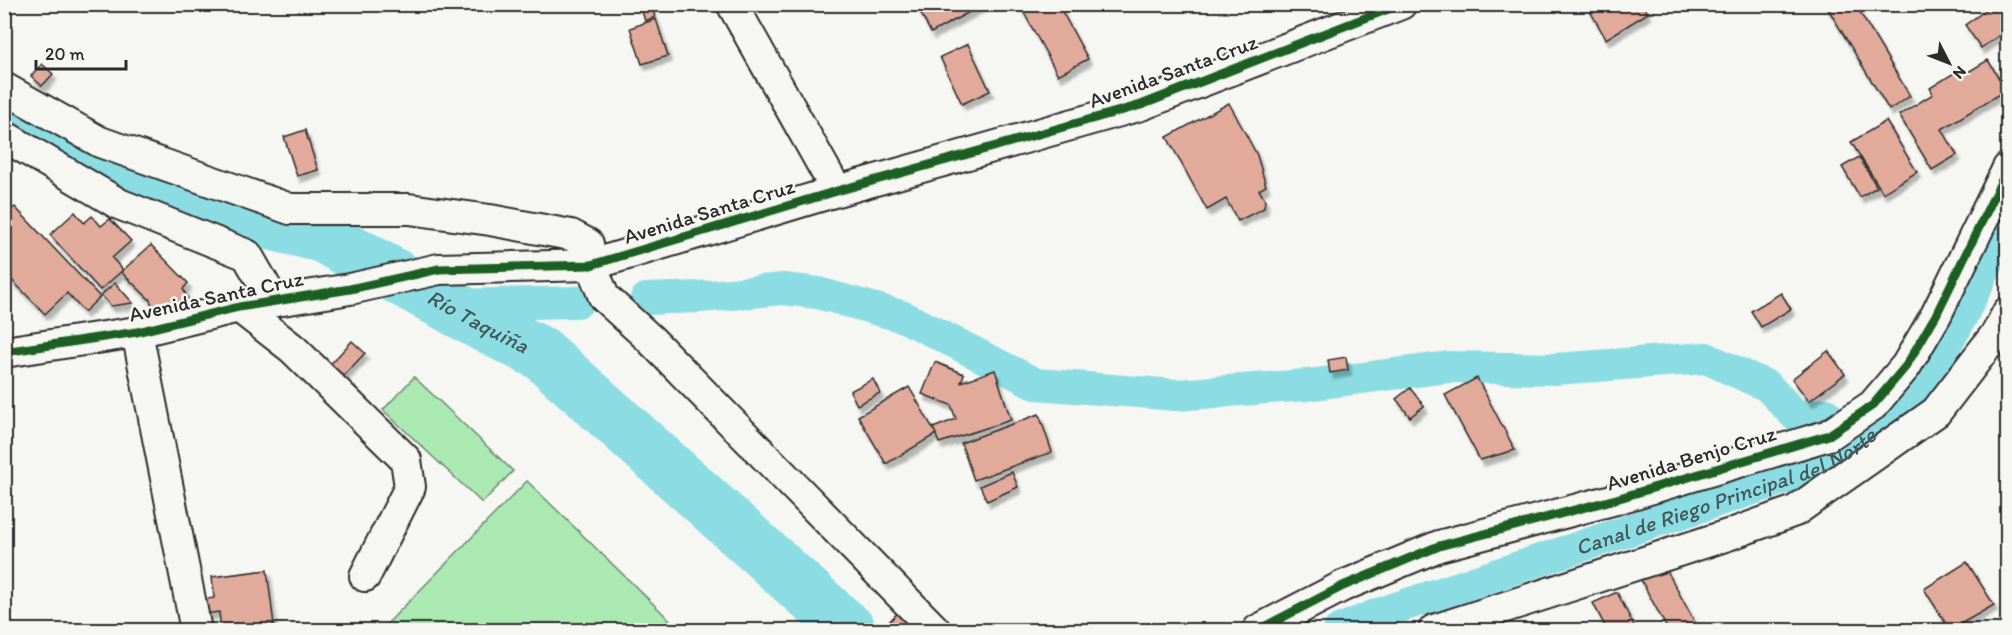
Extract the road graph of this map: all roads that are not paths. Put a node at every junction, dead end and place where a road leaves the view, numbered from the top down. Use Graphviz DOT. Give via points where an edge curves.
graph roads {
  1 [pos="732,4"];
  2 [pos="1401,4"];
  3 [pos="4,88"];
  4 [pos="4,136"];
  5 [pos="2007,168"];
  6 [pos="837,190"];
  7 [pos="591,265"];
  8 [pos="273,300"];
  9 [pos="239,307"];
  10 [pos="2007,312"];
  11 [pos="137,332"];
  12 [pos="4,352"];
  13 [pos="364,576"];
  14 [pos="196,630"];
  15 [pos="935,630"];
  16 [pos="1258,630"];
  17 [pos="1434,630"];
  1 -- 6 [label="street"];
  2 -- 6 [label="street, Avenida Santa Cruz" via="1142,105"];
  3 -- 7 [label="street" via="100,142 290,209 409,209 571,235 588,244"];
  4 -- 8 [label="street" via="120,204 247,255"];
  5 -- 16 [label="street, Avenida Benjo Cruz" via="1936,315 1906,366 1873,405 1829,435 1616,499 1439,546 1343,586"];
  6 -- 7 [label="street, Avenida Santa Cruz"];
  7 -- 8 [label="street, Avenida Santa Cruz" via="439,269 350,289"];
  7 -- 15 [label="street" via="603,297 650,339"];
  8 -- 9 [label="street, Avenida Santa Cruz"];
  9 -- 11 [label="street, Avenida Santa Cruz"];
  9 -- 13 [label="street" via="293,349 406,460 410,487"];
  10 -- 17 [label="street" via="1997,333 1936,411 1795,511"];
  11 -- 12 [label="street, Avenida Santa Cruz"];
  11 -- 14 [label="street"];
}
